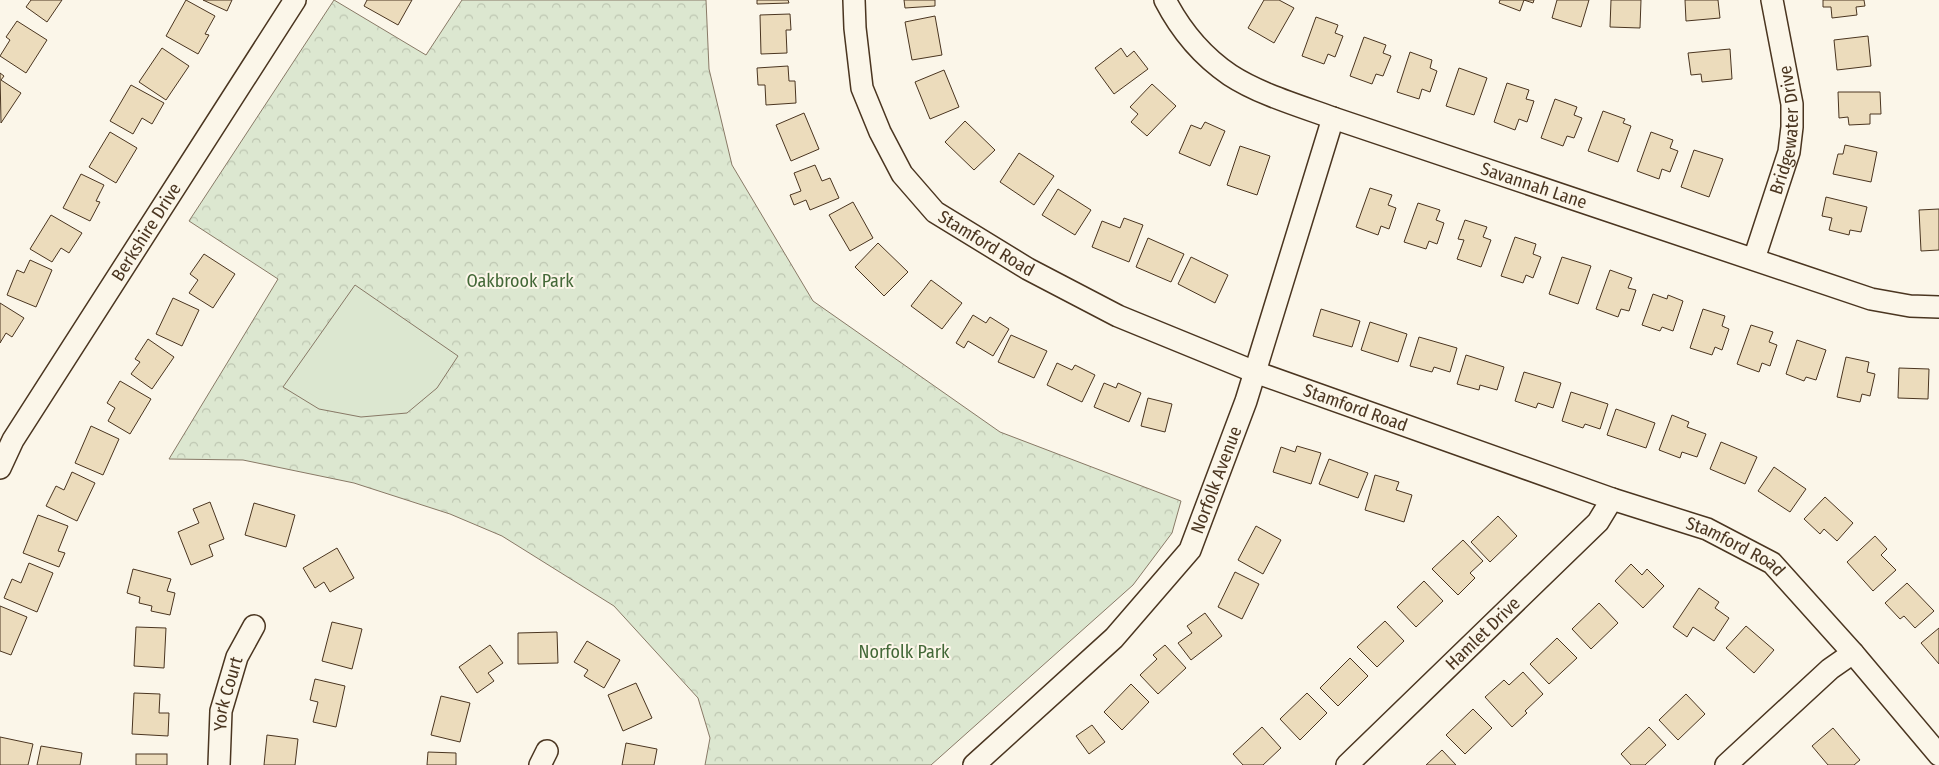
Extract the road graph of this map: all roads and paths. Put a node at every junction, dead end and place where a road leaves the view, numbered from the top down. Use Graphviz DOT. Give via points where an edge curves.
graph roads {
  1 [pos="295,0"];
  2 [pos="854,0"];
  3 [pos="1165,0"];
  4 [pos="1772,0"];
  5 [pos="1333,118"];
  6 [pos="1754,259"];
  7 [pos="1939,307"];
  8 [pos="1255,372"];
  9 [pos="0,468"];
  10 [pos="1612,499"];
  11 [pos="254,626"];
  12 [pos="1854,652"];
  13 [pos="1939,754"];
  14 [pos="219,765"];
  15 [pos="974,765"];
  16 [pos="1347,765"];
  17 [pos="1726,765"];
  1 -- 9 [label="street, Berkshire Drive" via="13,440"];
  2 -- 8 [label="street, Stamford Road" via="862,88 902,174 935,212 1028,269 1118,316"];
  3 -- 5 [label="street, Savannah Lane" via="1173,16 1201,51 1230,75 1272,96"];
  4 -- 6 [label="street, Bridgewater Drive" via="1792,104 1792,126 1789,152"];
  5 -- 6 [label="street, Savannah Lane"];
  5 -- 8 [label="street, Norfolk Avenue"];
  6 -- 7 [label="street, Savannah Lane" via="1871,299"];
  8 -- 10 [label="street, Stamford Road"];
  8 -- 15 [label="street, Norfolk Avenue" via="1190,550 1114,638"];
  10 -- 12 [label="street, Stamford Road" via="1707,529 1772,563"];
  10 -- 16 [label="street, Hamlet Drive" via="1598,522"];
  11 -- 14 [label="street, York Court" via="237,658 221,711"];
  12 -- 13 [label="street, Stamford Road"];
  12 -- 17 [label="street" via="1830,669"];
}
